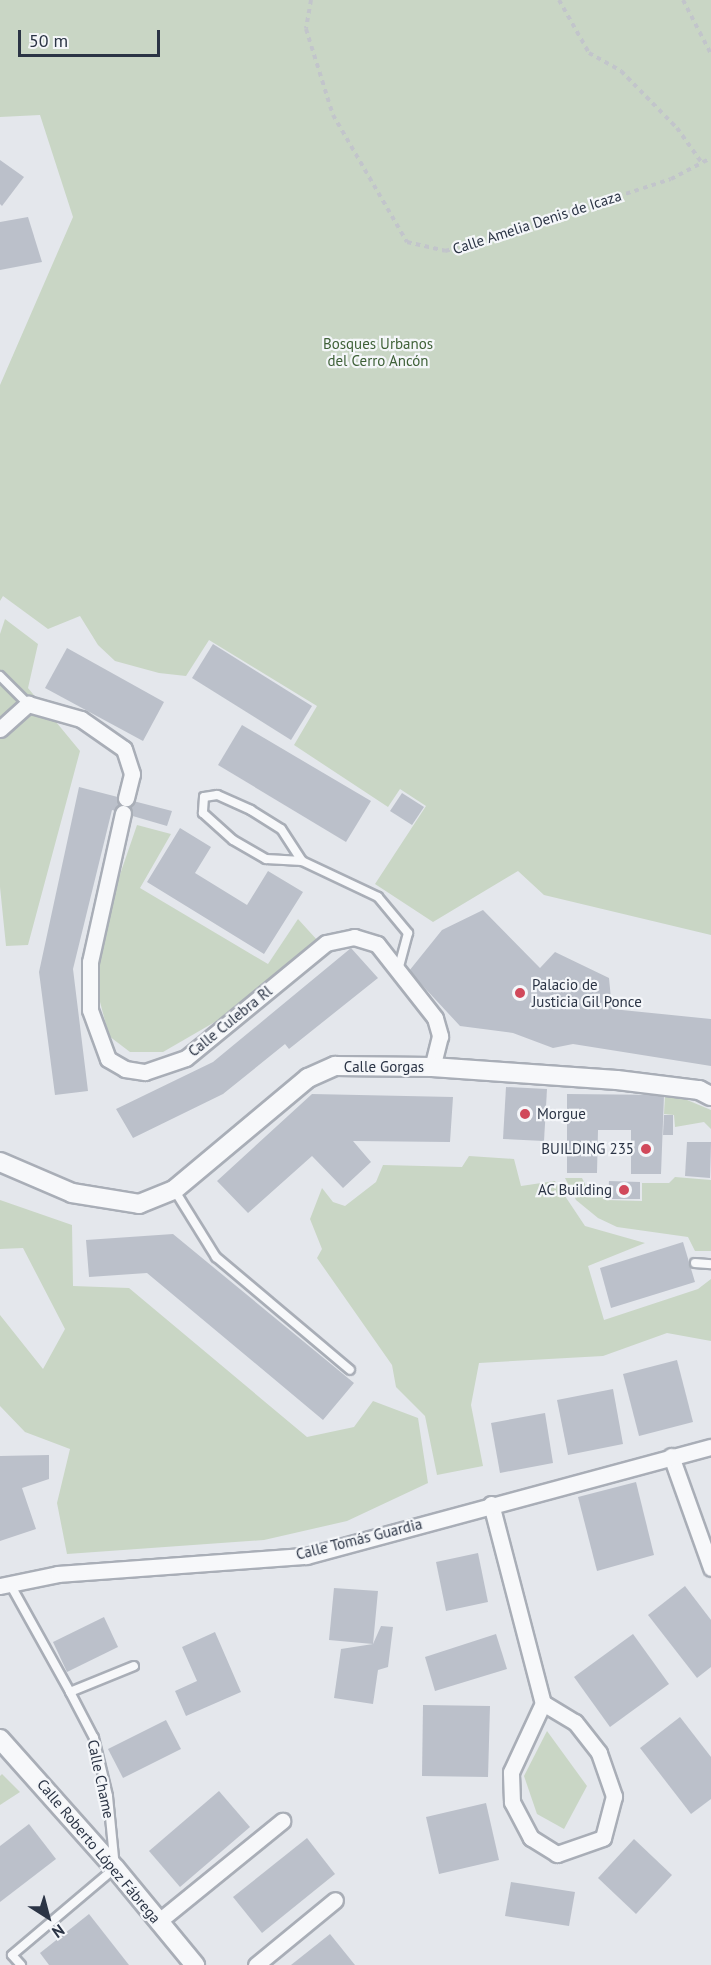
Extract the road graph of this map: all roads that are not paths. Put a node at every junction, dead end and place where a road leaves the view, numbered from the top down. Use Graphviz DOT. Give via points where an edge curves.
graph roads {
  1 [pos="0,676"];
  2 [pos="27,704"];
  3 [pos="0,729"];
  4 [pos="302,861"];
  5 [pos="397,971"];
  6 [pos="432,1067"];
  7 [pos="711,1096"];
  8 [pos="0,1162"];
  9 [pos="174,1190"];
  10 [pos="695,1263"];
  11 [pos="711,1264"];
  12 [pos="350,1370"];
  13 [pos="711,1447"];
  14 [pos="671,1456"];
  15 [pos="491,1504"];
  16 [pos="711,1568"];
  17 [pos="5,1585"];
  18 [pos="134,1666"];
  19 [pos="70,1692"];
  20 [pos="543,1703"];
  21 [pos="0,1739"];
  22 [pos="282,1821"];
  23 [pos="116,1868"];
  24 [pos="335,1900"];
  25 [pos="159,1921"];
  26 [pos="21,1965"];
  27 [pos="195,1965"];
  28 [pos="256,1965"];
  1 -- 2 [label="lane"];
  2 -- 3 [label="street"];
  2 -- 5 [label="street, Calle Culebra Rl" via="81,719 110,735 124,749 132,774 90,962 90,1010 108,1059 125,1069 145,1072 186,1058 326,943 354,937 377,944"];
  4 -- 4 [label="lane" via="266,859 232,840 203,813 204,797 217,795 251,810 281,830"];
  4 -- 5 [label="lane" via="378,897 408,933"];
  5 -- 6 [label="street, Calle Culebra Rl" via="435,1018 440,1036"];
  6 -- 7 [label="street, Calle Gorgas" via="646,1082"];
  6 -- 9 [label="street, Calle Gorgas" via="335,1066 308,1078"];
  8 -- 9 [label="street, Calle Gorgas" via="100,1200 138,1204"];
  9 -- 12 [label="lane" via="216,1257"];
  10 -- 11 [label="lane"];
  13 -- 14 [label="street, Calle Tomás Guardia"];
  14 -- 15 [label="street, Calle Tomás Guardia"];
  14 -- 16 [label="street"];
  15 -- 17 [label="street, Calle Tomás Guardia" via="306,1556 58,1574"];
  15 -- 20 [label="street"];
  17 -- 19 [label="lane, Calle Chame"];
  18 -- 19 [label="lane"];
  19 -- 23 [label="lane, Calle Chame" via="94,1738 108,1796"];
  20 -- 20 [label="street" via="512,1772 512,1802 531,1838 557,1854 603,1838 614,1796 599,1753 575,1722"];
  21 -- 23 [label="street, Calle Roberto López Fábrega"];
  22 -- 25 [label="street"];
  23 -- 25 [label="street, Calle Roberto López Fábrega"];
  23 -- 26 [label="lane" via="12,1955"];
  24 -- 28 [label="street"];
  25 -- 27 [label="street, Calle Roberto López Fábrega"];
}
